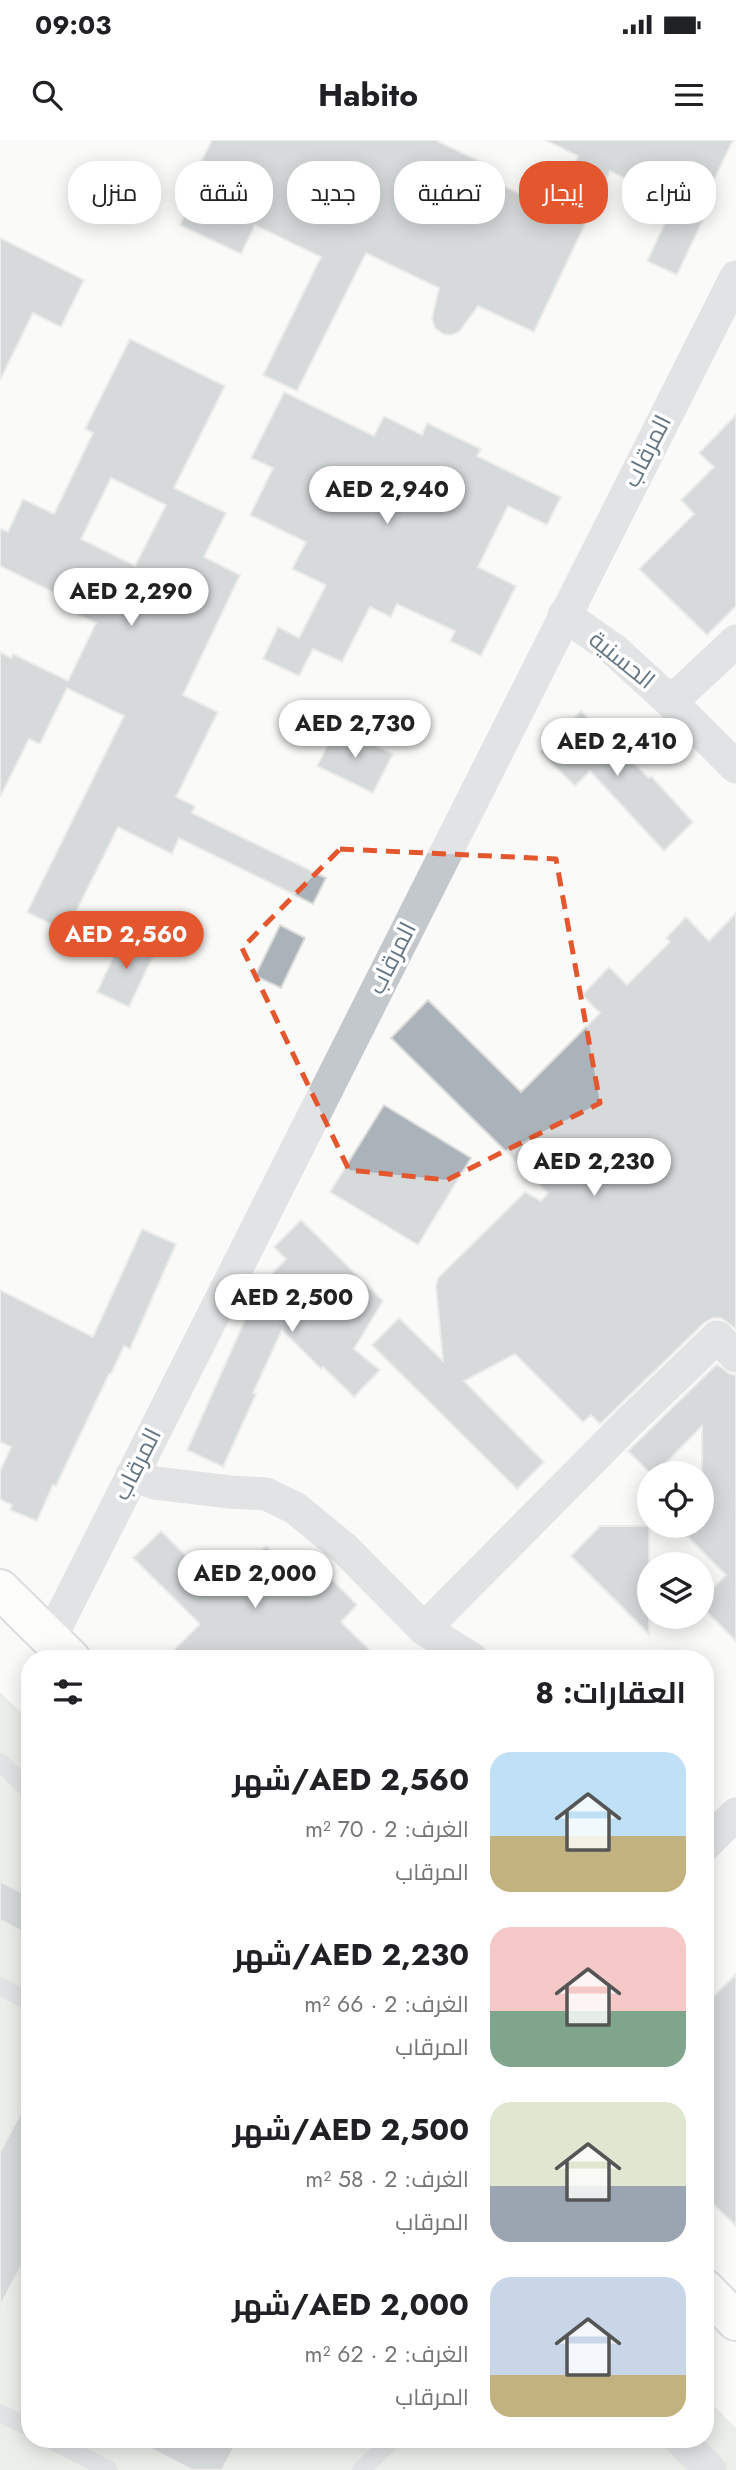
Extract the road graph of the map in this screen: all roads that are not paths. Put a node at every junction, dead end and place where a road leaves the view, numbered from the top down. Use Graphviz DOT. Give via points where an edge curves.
graph roads {
  1 [pos="736,277"];
  2 [pos="564,615"];
  3 [pos="736,641"];
  4 [pos="671,702"];
  5 [pos="736,767"];
  6 [pos="736,1356"];
  7 [pos="132,1475"];
  8 [pos="0,1589"];
  9 [pos="424,1629"];
  10 [pos="60,1649"];
  11 [pos="457,1650"];
  12 [pos="0,1762"];
  13 [pos="21,1782"];
  14 [pos="0,1986"];
  15 [pos="21,1997"];
  16 [pos="714,2298"];
  17 [pos="736,2321"];
  18 [pos="0,2413"];
  19 [pos="21,2424"];
  20 [pos="66,2448"];
  21 [pos="384,2448"];
  22 [pos="689,2448"];
  23 [pos="109,2470"];
  24 [pos="361,2470"];
  25 [pos="710,2470"];
  1 -- 2 [label="street, المرقاب"];
  2 -- 4 [label="street, الحسنية" via="613,649"];
  2 -- 7 [label="street, المرقاب"];
  3 -- 4 [label="street"];
  4 -- 5 [label="street, الحسنية"];
  6 -- 9 [label="street" via="717,1337"];
  7 -- 9 [label="street" via="155,1483 266,1494 295,1508 345,1549"];
  7 -- 10 [label="street, المرقاب"];
  8 -- 10 [label="street"];
  9 -- 11 [label="street"];
  12 -- 13 [label="lane"];
  14 -- 15 [label="lane"];
  16 -- 17 [label="street"];
  18 -- 19 [label="lane"];
  20 -- 23 [label="lane"];
  21 -- 24 [label="lane"];
  22 -- 25 [label="street"];
}
